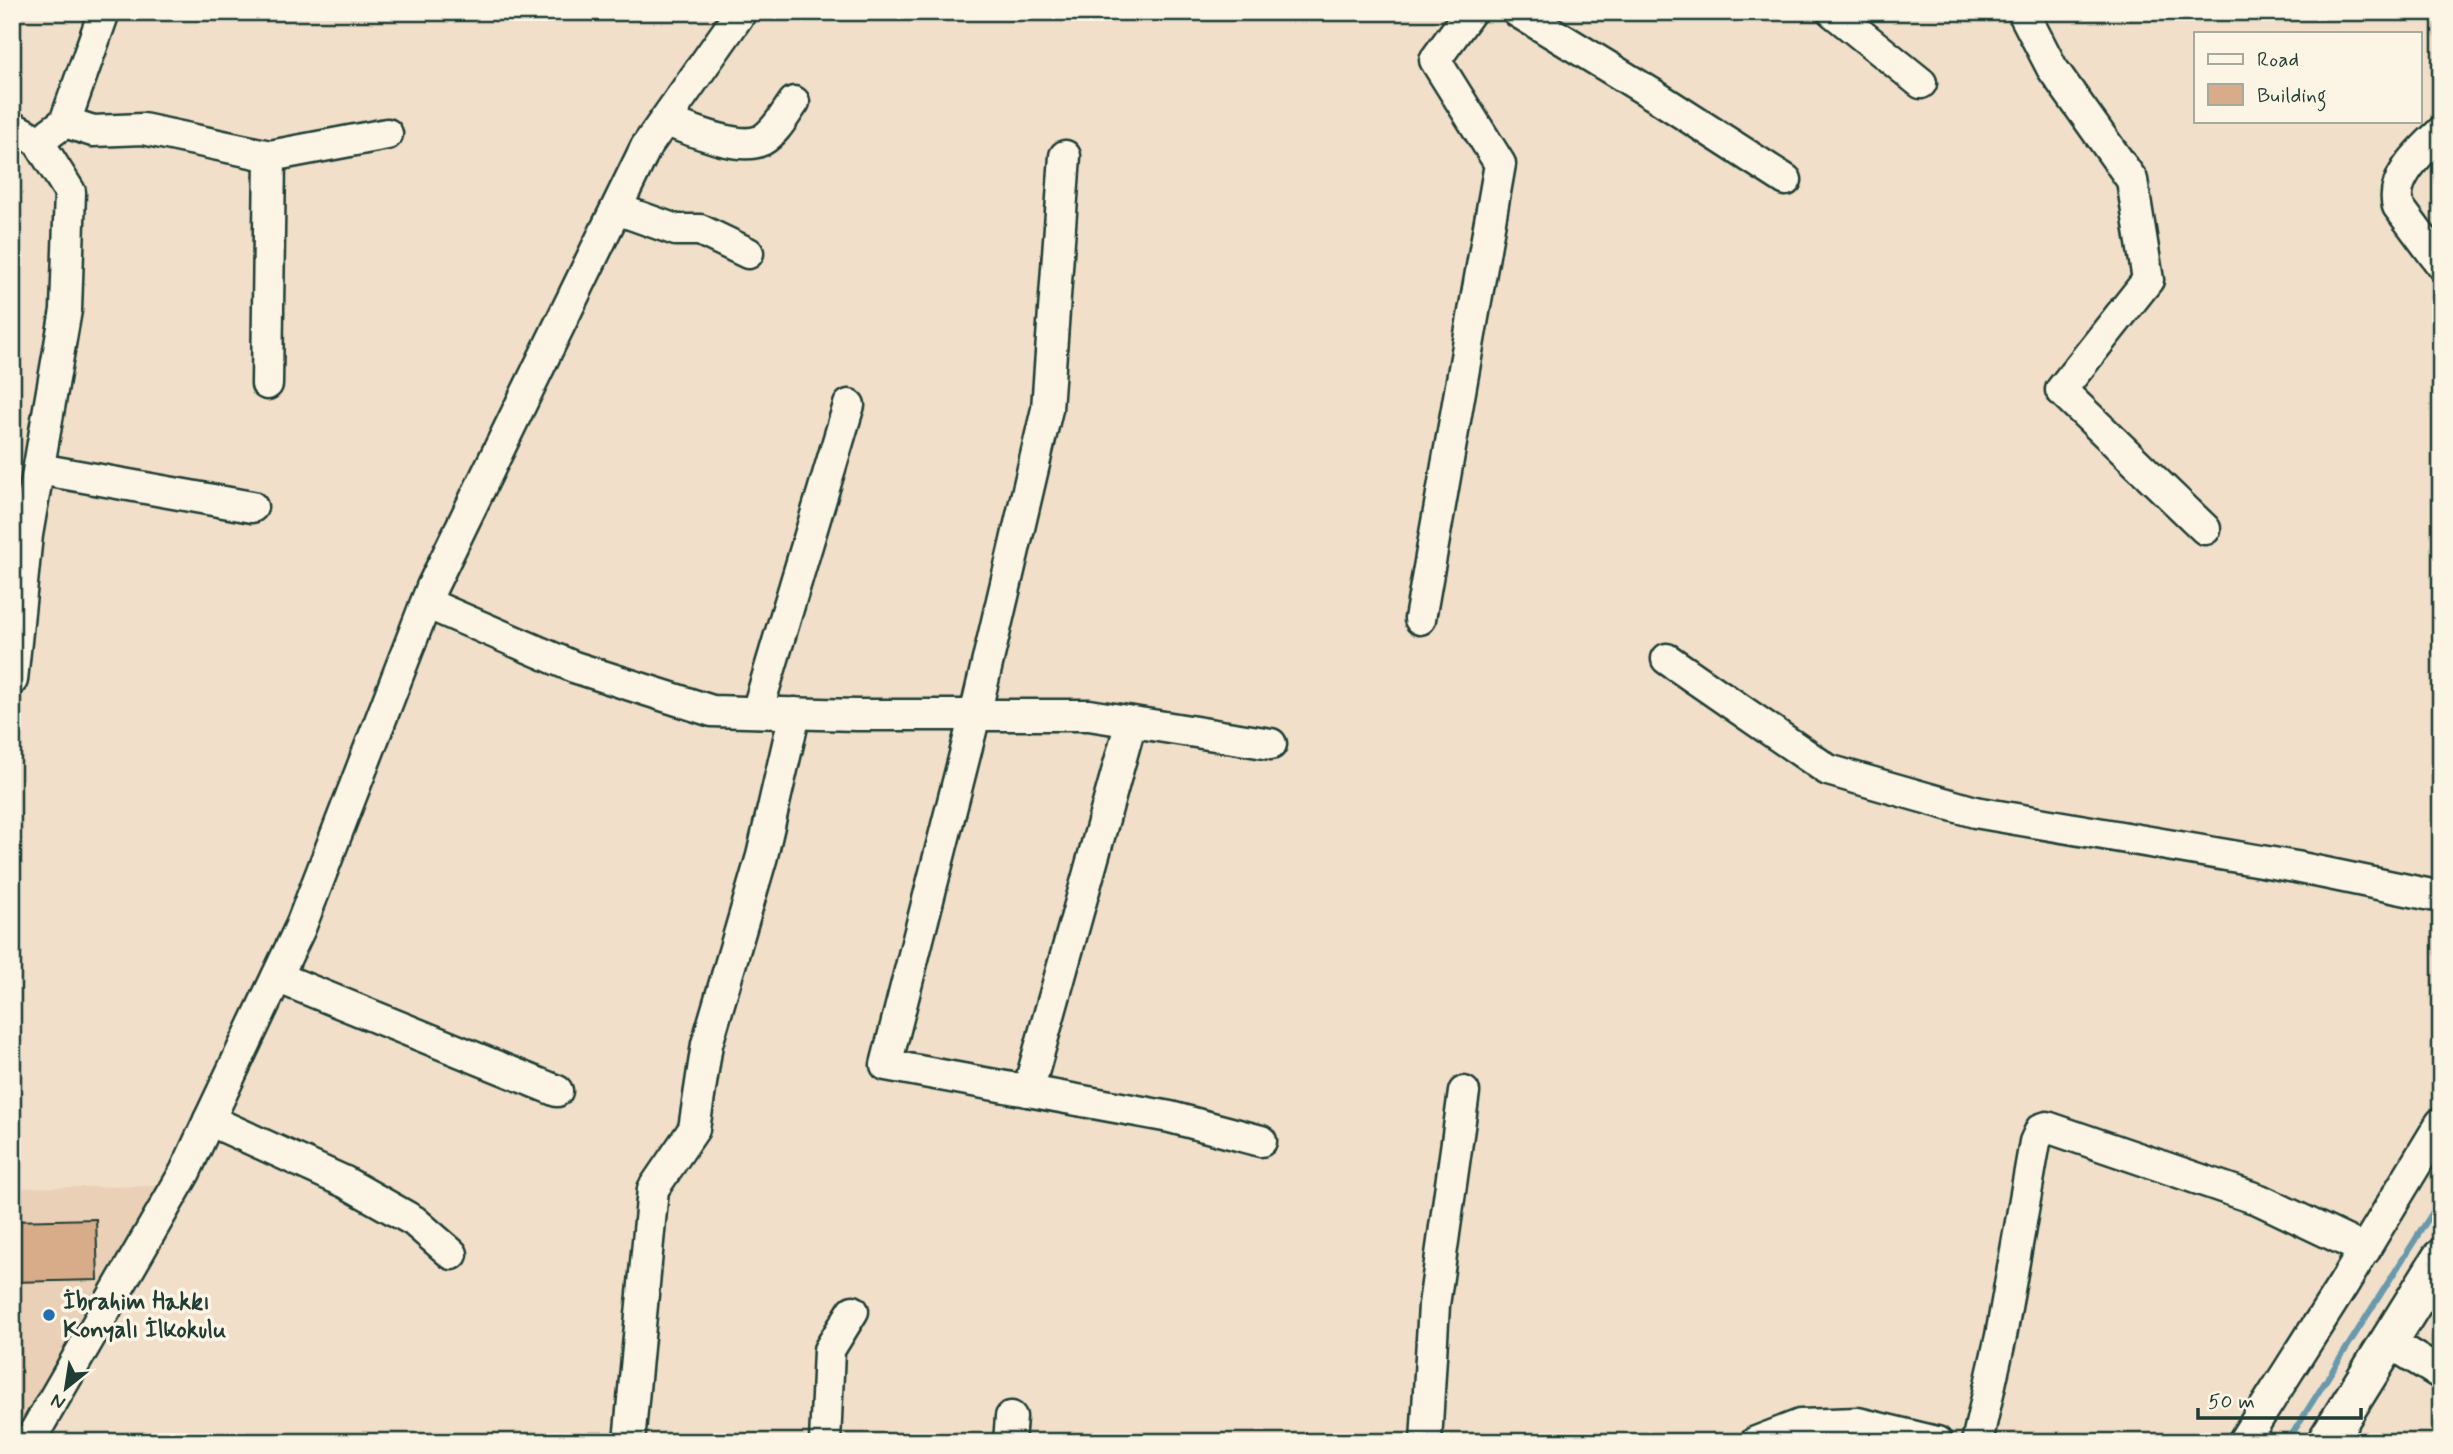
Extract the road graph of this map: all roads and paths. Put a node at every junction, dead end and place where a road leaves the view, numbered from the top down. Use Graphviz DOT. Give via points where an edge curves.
graph roads {
  1 [pos="104,12"];
  2 [pos="741,12"];
  3 [pos="1470,12"];
  4 [pos="1518,12"];
  5 [pos="1833,12"];
  6 [pos="2023,12"];
  7 [pos="1922,83"];
  8 [pos="794,102"];
  9 [pos="665,121"];
  10 [pos="65,122"];
  11 [pos="12,127"];
  12 [pos="2441,132"];
  13 [pos="387,134"];
  14 [pos="38,141"];
  15 [pos="270,156"];
  16 [pos="1065,156"];
  17 [pos="1786,180"];
  18 [pos="617,209"];
  19 [pos="748,253"];
  20 [pos="2441,264"];
  21 [pos="267,384"];
  22 [pos="849,405"];
  23 [pos="39,469"];
  24 [pos="252,507"];
  25 [pos="2205,529"];
  26 [pos="20,534"];
  27 [pos="426,603"];
  28 [pos="1420,619"];
  29 [pos="1667,659"];
  30 [pos="12,680"];
  31 [pos="757,712"];
  32 [pos="795,713"];
  33 [pos="975,715"];
  34 [pos="1131,722"];
  35 [pos="1271,744"];
  36 [pos="2441,897"];
  37 [pos="277,977"];
  38 [pos="557,1091"];
  39 [pos="1028,1091"];
  40 [pos="1465,1092"];
  41 [pos="209,1120"];
  42 [pos="2441,1123"];
  43 [pos="1261,1141"];
  44 [pos="2365,1250"];
  45 [pos="452,1254"];
  46 [pos="2441,1258"];
  47 [pos="853,1311"];
  48 [pos="2389,1342"];
  49 [pos="2441,1374"];
  50 [pos="29,1442"];
  51 [pos="629,1442"];
  52 [pos="825,1442"];
  53 [pos="1426,1442"];
  54 [pos="1756,1442"];
  55 [pos="1937,1442"];
  56 [pos="1978,1442"];
  57 [pos="2243,1442"];
  58 [pos="2326,1442"];
  1 -- 10 [label="street"];
  2 -- 9 [label="street"];
  3 -- 28 [label="street" via="1435,60 1500,164"];
  4 -- 17 [label="street"];
  5 -- 7 [label="street"];
  6 -- 25 [label="street" via="2052,68 2133,180 2148,280 2061,390"];
  8 -- 9 [label="street" via="760,141 728,142"];
  9 -- 18 [label="street" via="646,147"];
  10 -- 14 [label="street"];
  10 -- 15 [label="street" via="93,131 143,129"];
  11 -- 14 [label="street"];
  12 -- 20 [label="street" via="2415,159 2401,180 2396,199"];
  13 -- 15 [label="street"];
  14 -- 23 [label="street" via="70,192 66,310"];
  15 -- 21 [label="street"];
  16 -- 33 [label="street" via="1047,409"];
  18 -- 19 [label="street" via="676,230 700,230"];
  18 -- 27 [label="street"];
  22 -- 31 [label="street"];
  23 -- 24 [label="street"];
  23 -- 26 [label="street"];
  26 -- 30 [label="street"];
  27 -- 31 [label="street" via="574,667 712,711"];
  27 -- 37 [label="street"];
  29 -- 36 [label="street" via="1828,770 1975,812 2297,867"];
  31 -- 32 [label="street"];
  32 -- 33 [label="street"];
  32 -- 51 [label="street" via="762,856 707,1044 694,1129 653,1189"];
  33 -- 34 [label="street" via="1089,715"];
  33 -- 39 [label="street" via="886,1065"];
  34 -- 35 [label="street"];
  34 -- 39 [label="street"];
  37 -- 38 [label="street"];
  37 -- 41 [label="street"];
  39 -- 43 [label="street" via="1170,1116"];
  40 -- 53 [label="street" via="1434,1305"];
  41 -- 45 [label="street" via="345,1182 414,1220"];
  41 -- 50 [label="street" via="185,1172"];
  42 -- 44 [label="street"];
  44 -- 56 [label="street" via="2260,1200 2047,1127 2041,1129"];
  44 -- 57 [label="street"];
  46 -- 48 [label="main road"];
  47 -- 52 [label="street" via="829,1350"];
  48 -- 49 [label="street"];
  48 -- 58 [label="main road"];
  54 -- 55 [label="street" via="1800,1425 1858,1423"];
}
